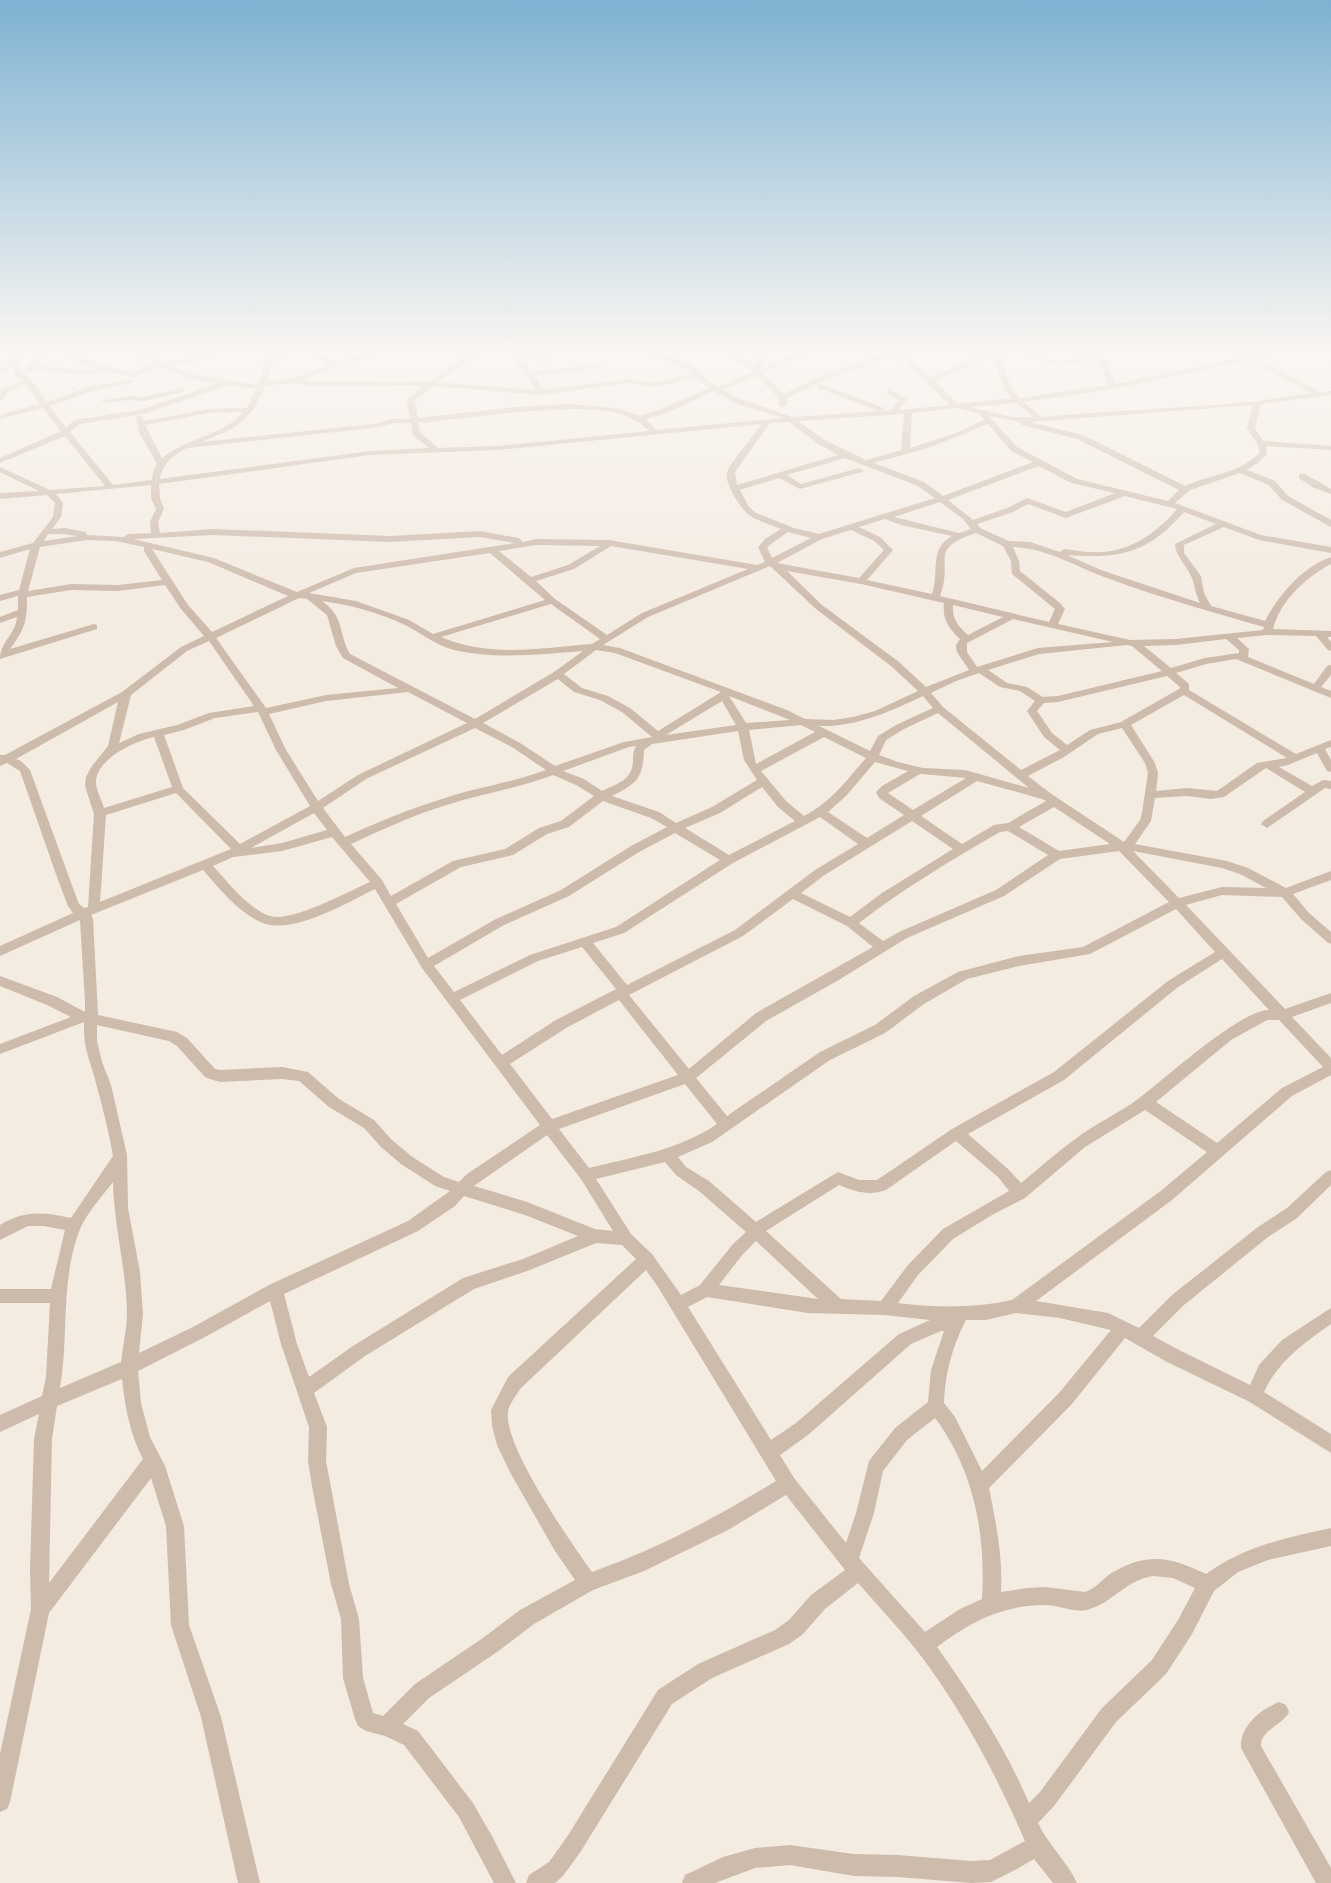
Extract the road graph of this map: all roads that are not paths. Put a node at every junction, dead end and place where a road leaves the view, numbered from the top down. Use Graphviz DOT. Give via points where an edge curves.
graph roads {
  1 [pos="55,438"];
  2 [pos="70,438"];
  3 [pos="147,438"];
  4 [pos="203,438"];
  5 [pos="261,438"];
  6 [pos="422,438"];
  7 [pos="597,438"];
  8 [pos="756,438"];
  9 [pos="816,438"];
  10 [pos="907,438"];
  11 [pos="954,438"];
  12 [pos="1004,438"];
  13 [pos="1082,438"];
  14 [pos="1258,438"];
  15 [pos="1261,443"];
  16 [pos="185,446"];
  17 [pos="1331,448"];
  18 [pos="436,450"];
  19 [pos="907,452"];
  20 [pos="845,455"];
  21 [pos="0,461"];
  22 [pos="865,463"];
  23 [pos="1039,463"];
  24 [pos="162,465"];
  25 [pos="0,469"];
  26 [pos="859,470"];
  27 [pos="1240,471"];
  28 [pos="780,475"];
  29 [pos="1302,476"];
  30 [pos="154,482"];
  31 [pos="110,488"];
  32 [pos="734,489"];
  33 [pos="1185,489"];
  34 [pos="1331,492"];
  35 [pos="50,493"];
  36 [pos="1124,493"];
  37 [pos="0,496"];
  38 [pos="942,499"];
  39 [pos="1170,504"];
  40 [pos="1182,509"];
  41 [pos="887,517"];
  42 [pos="1326,517"];
  43 [pos="55,519"];
  44 [pos="1223,524"];
  45 [pos="1331,524"];
  46 [pos="974,526"];
  47 [pos="851,527"];
  48 [pos="787,528"];
  49 [pos="64,531"];
  50 [pos="46,532"];
  51 [pos="957,535"];
  52 [pos="100,536"];
  53 [pos="819,537"];
  54 [pos="152,541"];
  55 [pos="505,542"];
  56 [pos="609,543"];
  57 [pos="1007,544"];
  58 [pos="36,545"];
  59 [pos="492,550"];
  60 [pos="1331,550"];
  61 [pos="1053,552"];
  62 [pos="0,555"];
  63 [pos="1331,560"];
  64 [pos="774,565"];
  65 [pos="758,568"];
  66 [pos="529,580"];
  67 [pos="861,581"];
  68 [pos="170,582"];
  69 [pos="23,593"];
  70 [pos="304,595"];
  71 [pos="0,598"];
  72 [pos="935,598"];
  73 [pos="552,601"];
  74 [pos="949,601"];
  75 [pos="1206,608"];
  76 [pos="21,612"];
  77 [pos="1011,616"];
  78 [pos="0,620"];
  79 [pos="1052,626"];
  80 [pos="94,627"];
  81 [pos="1267,628"];
  82 [pos="1319,634"];
  83 [pos="1331,634"];
  84 [pos="210,636"];
  85 [pos="432,637"];
  86 [pos="1230,637"];
  87 [pos="606,639"];
  88 [pos="966,640"];
  89 [pos="1133,643"];
  90 [pos="594,648"];
  91 [pos="1331,648"];
  92 [pos="0,655"];
  93 [pos="1237,656"];
  94 [pos="1331,668"];
  95 [pos="977,670"];
  96 [pos="1169,673"];
  97 [pos="558,674"];
  98 [pos="410,689"];
  99 [pos="1315,689"];
  100 [pos="924,691"];
  101 [pos="1184,691"];
  102 [pos="725,693"];
  103 [pos="126,694"];
  104 [pos="1331,695"];
  105 [pos="1041,700"];
  106 [pos="939,709"];
  107 [pos="262,710"];
  108 [pos="800,722"];
  109 [pos="474,724"];
  110 [pos="1125,724"];
  111 [pos="743,727"];
  112 [pos="824,732"];
  113 [pos="158,733"];
  114 [pos="654,739"];
  115 [pos="1331,743"];
  116 [pos="1320,748"];
  117 [pos="1066,750"];
  118 [pos="109,752"];
  119 [pos="873,757"];
  120 [pos="1294,758"];
  121 [pos="2,759"];
  122 [pos="1270,766"];
  123 [pos="1331,769"];
  124 [pos="754,770"];
  125 [pos="920,770"];
  126 [pos="553,771"];
  127 [pos="1021,775"];
  128 [pos="975,777"];
  129 [pos="762,782"];
  130 [pos="1331,785"];
  131 [pos="178,789"];
  132 [pos="1312,791"];
  133 [pos="602,796"];
  134 [pos="1150,796"];
  135 [pos="1050,799"];
  136 [pos="316,806"];
  137 [pos="821,812"];
  138 [pos="100,813"];
  139 [pos="914,815"];
  140 [pos="804,822"];
  141 [pos="1267,824"];
  142 [pos="677,827"];
  143 [pos="1010,827"];
  144 [pos="339,837"];
  145 [pos="867,844"];
  146 [pos="1124,846"];
  147 [pos="961,849"];
  148 [pos="233,852"];
  149 [pos="1057,855"];
  150 [pos="730,860"];
  151 [pos="205,864"];
  152 [pos="1331,874"];
  153 [pos="378,883"];
  154 [pos="792,893"];
  155 [pos="1285,893"];
  156 [pos="388,902"];
  157 [pos="1177,903"];
  158 [pos="89,912"];
  159 [pos="851,923"];
  160 [pos="1331,939"];
  161 [pos="585,942"];
  162 [pos="881,947"];
  163 [pos="0,951"];
  164 [pos="1224,952"];
  165 [pos="426,965"];
  166 [pos="0,981"];
  167 [pos="622,992"];
  168 [pos="1331,998"];
  169 [pos="452,999"];
  170 [pos="1283,1015"];
  171 [pos="87,1018"];
  172 [pos="0,1048"];
  173 [pos="501,1063"];
  174 [pos="1331,1068"];
  175 [pos="688,1077"];
  176 [pos="1145,1102"];
  177 [pos="726,1125"];
  178 [pos="550,1126"];
  179 [pos="957,1133"];
  180 [pos="1217,1151"];
  181 [pos="120,1155"];
  182 [pos="668,1155"];
  183 [pos="586,1175"];
  184 [pos="1331,1176"];
  185 [pos="460,1188"];
  186 [pos="1020,1193"];
  187 [pos="74,1225"];
  188 [pos="1,1230"];
  189 [pos="754,1231"];
  190 [pos="595,1236"];
  191 [pos="626,1239"];
  192 [pos="648,1258"];
  193 [pos="275,1290"];
  194 [pos="706,1290"];
  195 [pos="0,1296"];
  196 [pos="58,1296"];
  197 [pos="679,1304"];
  198 [pos="1016,1306"];
  199 [pos="838,1307"];
  200 [pos="885,1308"];
  201 [pos="1331,1315"];
  202 [pos="959,1318"];
  203 [pos="1123,1328"];
  204 [pos="1141,1336"];
  205 [pos="129,1366"];
  206 [pos="305,1390"];
  207 [pos="1254,1395"];
  208 [pos="49,1401"];
  209 [pos="936,1406"];
  210 [pos="0,1424"];
  211 [pos="1331,1444"];
  212 [pos="770,1452"];
  213 [pos="153,1461"];
  214 [pos="788,1484"];
  215 [pos="980,1485"];
  216 [pos="1331,1537"];
  217 [pos="854,1566"];
  218 [pos="588,1583"];
  219 [pos="1207,1584"];
  220 [pos="991,1603"];
  221 [pos="40,1609"];
  222 [pos="924,1645"];
  223 [pos="1279,1712"];
  224 [pos="386,1726"];
  225 [pos="0,1797"];
  226 [pos="1027,1819"];
  227 [pos="1037,1845"];
  228 [pos="1328,1882"];
  229 [pos="249,1883"];
  230 [pos="504,1883"];
  231 [pos="537,1883"];
  232 [pos="693,1883"];
  233 [pos="1066,1883"];
  1 -- 21 [label="street"];
  2 -- 31 [label="street"];
  3 -- 24 [label="street"];
  4 -- 16 [label="street"];
  5 -- 16 [label="street"];
  6 -- 18 [label="street"];
  7 -- 18 [label="street" via="498,448"];
  8 -- 32 [label="street" via="731,472 730,482"];
  9 -- 20 [label="street"];
  10 -- 19 [label="street"];
  11 -- 19 [label="street"];
  12 -- 23 [label="street" via="1014,449"];
  13 -- 33 [label="street"];
  14 -- 15 [label="street"];
  15 -- 17 [label="street"];
  15 -- 27 [label="street" via="1264,452 1257,462"];
  16 -- 24 [label="street" via="172,453"];
  18 -- 30 [label="street" via="370,453"];
  19 -- 22 [label="street"];
  20 -- 22 [label="street"];
  20 -- 28 [label="street"];
  22 -- 38 [label="street" via="915,481"];
  23 -- 36 [label="street" via="1074,481"];
  23 -- 38 [label="street"];
  24 -- 30 [label="street"];
  25 -- 35 [label="street"];
  26 -- 28 [label="street" via="800,487"];
  27 -- 33 [label="street"];
  27 -- 42 [label="street" via="1272,483 1285,498"];
  28 -- 32 [label="street"];
  29 -- 34 [label="street"];
  30 -- 31 [label="street"];
  30 -- 54 [label="street" via="160,509 154,522"];
  31 -- 35 [label="street"];
  32 -- 48 [label="street" via="753,515"];
  33 -- 39 [label="street"];
  35 -- 37 [label="street"];
  35 -- 43 [label="street" via="59,503"];
  36 -- 39 [label="street"];
  36 -- 46 [label="street" via="1066,515 1027,501"];
  38 -- 41 [label="street"];
  38 -- 46 [label="street"];
  39 -- 40 [label="street"];
  40 -- 44 [label="street"];
  40 -- 61 [label="street" via="1160,532 1121,551 1099,554"];
  41 -- 47 [label="street"];
  41 -- 51 [label="street"];
  42 -- 45 [label="street"];
  43 -- 49 [label="street"];
  43 -- 50 [label="street"];
  44 -- 60 [label="street" via="1260,537"];
  44 -- 75 [label="street" via="1179,544 1180,553 1196,576"];
  46 -- 51 [label="street"];
  46 -- 57 [label="street"];
  47 -- 53 [label="street"];
  47 -- 67 [label="street" via="889,550"];
  48 -- 53 [label="street"];
  48 -- 64 [label="street" via="762,548"];
  49 -- 50 [label="street"];
  49 -- 52 [label="street"];
  50 -- 58 [label="street"];
  51 -- 72 [label="street" via="941,547 940,588"];
  52 -- 54 [label="street"];
  52 -- 58 [label="street"];
  53 -- 64 [label="street"];
  54 -- 55 [label="street" via="222,532 390,540 480,534"];
  54 -- 68 [label="street" via="148,551"];
  54 -- 70 [label="street" via="211,560 286,592"];
  55 -- 56 [label="street"];
  55 -- 59 [label="street"];
  56 -- 65 [label="street"];
  56 -- 66 [label="street" via="570,569"];
  57 -- 61 [label="street" via="1030,545"];
  57 -- 79 [label="street" via="1015,572 1060,609"];
  58 -- 62 [label="street"];
  58 -- 69 [label="street"];
  59 -- 66 [label="street"];
  59 -- 70 [label="street" via="378,566 330,580"];
  61 -- 75 [label="street" via="1098,572"];
  63 -- 81 [label="street" via="1300,580"];
  64 -- 65 [label="street"];
  64 -- 67 [label="street"];
  64 -- 100 [label="street" via="819,607 895,664"];
  65 -- 87 [label="street" via="645,615"];
  66 -- 73 [label="street"];
  67 -- 72 [label="street"];
  68 -- 69 [label="street"];
  68 -- 84 [label="street" via="184,607"];
  69 -- 71 [label="street"];
  69 -- 76 [label="street"];
  70 -- 84 [label="street"];
  70 -- 85 [label="street" via="353,603 406,622"];
  70 -- 98 [label="street" via="331,613 346,656"];
  72 -- 74 [label="street"];
  73 -- 85 [label="street"];
  73 -- 87 [label="street"];
  74 -- 77 [label="street"];
  74 -- 88 [label="street" via="948,619"];
  75 -- 81 [label="street"];
  76 -- 78 [label="street"];
  76 -- 92 [label="street" via="18,632"];
  77 -- 79 [label="street"];
  77 -- 88 [label="street"];
  79 -- 89 [label="street"];
  80 -- 92 [label="street"];
  81 -- 82 [label="street"];
  81 -- 86 [label="street"];
  82 -- 83 [label="street"];
  82 -- 91 [label="street"];
  84 -- 103 [label="street" via="184,649"];
  84 -- 107 [label="street"];
  85 -- 90 [label="street" via="455,647 505,654"];
  86 -- 89 [label="street"];
  86 -- 93 [label="street" via="1244,649 1244,655"];
  87 -- 90 [label="street"];
  88 -- 95 [label="street" via="960,645 962,652"];
  89 -- 95 [label="street" via="1038,651"];
  89 -- 96 [label="street"];
  90 -- 97 [label="street"];
  90 -- 102 [label="street" via="617,650"];
  93 -- 96 [label="street" via="1205,661"];
  93 -- 99 [label="street"];
  94 -- 99 [label="street"];
  95 -- 100 [label="street"];
  95 -- 105 [label="street"];
  96 -- 101 [label="street" via="1185,686"];
  96 -- 105 [label="street" via="1058,699"];
  97 -- 109 [label="street"];
  97 -- 114 [label="street" via="578,690 604,698 626,710"];
  98 -- 107 [label="street" via="326,698"];
  98 -- 109 [label="street"];
  99 -- 104 [label="street"];
  100 -- 106 [label="street"];
  100 -- 108 [label="street" via="879,713 854,720"];
  101 -- 110 [label="street"];
  101 -- 120 [label="street"];
  102 -- 108 [label="street" via="783,712"];
  102 -- 111 [label="street"];
  102 -- 114 [label="street"];
  103 -- 118 [label="street"];
  103 -- 121 [label="street"];
  105 -- 117 [label="street" via="1032,711 1048,735"];
  106 -- 119 [label="street" via="882,738"];
  106 -- 127 [label="street"];
  107 -- 113 [label="street" via="222,713"];
  107 -- 136 [label="street" via="281,750"];
  108 -- 111 [label="street"];
  108 -- 112 [label="street"];
  109 -- 126 [label="street" via="524,750"];
  109 -- 136 [label="street" via="370,773"];
  110 -- 117 [label="street" via="1094,732"];
  110 -- 134 [label="street" via="1150,763 1153,773"];
  111 -- 114 [label="street"];
  111 -- 124 [label="street"];
  112 -- 119 [label="street"];
  112 -- 124 [label="street"];
  113 -- 118 [label="street" via="142,736"];
  113 -- 131 [label="street"];
  114 -- 126 [label="street" via="596,754"];
  114 -- 133 [label="street" via="639,749 635,776"];
  115 -- 116 [label="street"];
  116 -- 120 [label="street"];
  116 -- 123 [label="street"];
  117 -- 127 [label="street"];
  118 -- 138 [label="street" via="91,778"];
  119 -- 125 [label="street"];
  119 -- 137 [label="street"];
  120 -- 122 [label="street"];
  121 -- 158 [label="street" via="17,763 25,770 74,906"];
  122 -- 132 [label="street"];
  122 -- 134 [label="street" via="1261,765 1220,794 1187,792"];
  124 -- 129 [label="street"];
  125 -- 128 [label="street"];
  125 -- 139 [label="street" via="882,792"];
  126 -- 133 [label="street"];
  126 -- 144 [label="street" via="503,788 446,801"];
  127 -- 135 [label="street"];
  128 -- 135 [label="street"];
  128 -- 139 [label="street"];
  129 -- 140 [label="street"];
  129 -- 142 [label="street" via="732,802"];
  130 -- 132 [label="street" via="1323,784"];
  131 -- 138 [label="street"];
  131 -- 148 [label="street"];
  132 -- 141 [label="street"];
  133 -- 142 [label="street" via="643,809"];
  133 -- 156 [label="street" via="565,824 537,834 509,852 457,864"];
  134 -- 146 [label="street" via="1144,821"];
  135 -- 143 [label="street"];
  135 -- 146 [label="street"];
  136 -- 144 [label="street"];
  136 -- 148 [label="street"];
  137 -- 140 [label="street"];
  137 -- 145 [label="street"];
  138 -- 158 [label="street"];
  139 -- 145 [label="street"];
  139 -- 147 [label="street"];
  140 -- 150 [label="street"];
  142 -- 150 [label="street"];
  142 -- 165 [label="street" via="565,893 500,922"];
  143 -- 147 [label="street" via="998,828"];
  143 -- 149 [label="street"];
  144 -- 148 [label="street"];
  144 -- 153 [label="street"];
  145 -- 154 [label="street"];
  146 -- 149 [label="street"];
  146 -- 155 [label="street" via="1223,864"];
  146 -- 157 [label="street"];
  147 -- 159 [label="street" via="886,896"];
  148 -- 151 [label="street"];
  149 -- 162 [label="street" via="1000,893"];
  150 -- 161 [label="street" via="620,930"];
  151 -- 153 [label="street" via="240,902 261,916 279,922"];
  151 -- 158 [label="street"];
  152 -- 155 [label="street"];
  153 -- 156 [label="street"];
  154 -- 159 [label="street"];
  154 -- 167 [label="street" via="739,933"];
  155 -- 157 [label="street" via="1222,891"];
  155 -- 160 [label="street"];
  156 -- 165 [label="street"];
  157 -- 164 [label="street"];
  157 -- 177 [label="street" via="1086,951 979,970 950,982 880,1028 801,1071"];
  158 -- 163 [label="street"];
  158 -- 171 [label="street"];
  159 -- 162 [label="street"];
  161 -- 167 [label="street"];
  161 -- 169 [label="street" via="534,958"];
  162 -- 175 [label="street" via="761,1017"];
  164 -- 170 [label="street"];
  164 -- 179 [label="street" via="1173,984 1059,1076"];
  165 -- 169 [label="street"];
  166 -- 171 [label="street"];
  167 -- 173 [label="street" via="561,1024"];
  167 -- 175 [label="street"];
  168 -- 170 [label="street"];
  169 -- 173 [label="street"];
  170 -- 174 [label="street"];
  170 -- 176 [label="street" via="1266,1015 1226,1036"];
  171 -- 172 [label="street"];
  171 -- 181 [label="street" via="95,1062 104,1085"];
  171 -- 185 [label="street" via="172,1036 182,1042 210,1073 220,1076 282,1073 303,1076 334,1103 369,1124 406,1160 440,1182"];
  173 -- 178 [label="street"];
  174 -- 180 [label="street" via="1287,1092"];
  175 -- 177 [label="street"];
  175 -- 178 [label="street"];
  176 -- 180 [label="street"];
  176 -- 186 [label="street" via="1080,1142"];
  177 -- 182 [label="street" via="707,1138"];
  178 -- 183 [label="street"];
  178 -- 185 [label="street"];
  179 -- 186 [label="street" via="1004,1172"];
  179 -- 189 [label="street" via="881,1184 872,1188 859,1187 838,1178"];
  180 -- 198 [label="street" via="1167,1195"];
  181 -- 187 [label="street" via="112,1172"];
  181 -- 205 [label="street" via="121,1208 132,1272 135,1314"];
  182 -- 183 [label="street"];
  182 -- 189 [label="street" via="682,1171 704,1186"];
  183 -- 191 [label="street"];
  184 -- 204 [label="street" via="1292,1213 1262,1232 1178,1300"];
  185 -- 190 [label="street" via="527,1209"];
  185 -- 193 [label="street" via="450,1200 413,1226"];
  186 -- 200 [label="street" via="948,1234 913,1270"];
  187 -- 188 [label="street" via="38,1217"];
  187 -- 196 [label="street"];
  189 -- 194 [label="street"];
  189 -- 199 [label="street"];
  190 -- 191 [label="street"];
  190 -- 206 [label="street" via="526,1265 469,1283 359,1351"];
  191 -- 192 [label="street"];
  192 -- 197 [label="street"];
  192 -- 218 [label="street" via="514,1383 500,1410 500,1426 516,1468 561,1545"];
  193 -- 205 [label="street"];
  193 -- 206 [label="street"];
  194 -- 197 [label="street"];
  194 -- 199 [label="street" via="808,1306"];
  195 -- 196 [label="street"];
  196 -- 208 [label="street" via="54,1377"];
  197 -- 212 [label="street"];
  198 -- 202 [label="street"];
  198 -- 203 [label="street" via="1060,1311"];
  199 -- 200 [label="street"];
  200 -- 202 [label="street"];
  201 -- 207 [label="street" via="1288,1345 1265,1372"];
  202 -- 209 [label="street" via="940,1365"];
  202 -- 212 [label="street" via="905,1339 802,1429"];
  203 -- 204 [label="street"];
  203 -- 215 [label="street" via="1065,1399"];
  204 -- 207 [label="street" via="1181,1360"];
  205 -- 208 [label="street"];
  205 -- 213 [label="street" via="142,1439"];
  206 -- 224 [label="street" via="318,1427 317,1461 340,1584 350,1619 353,1678 365,1719"];
  207 -- 211 [label="street"];
  208 -- 210 [label="street"];
  208 -- 221 [label="street" via="43,1439"];
  209 -- 215 [label="street" via="949,1424"];
  209 -- 217 [label="street" via="901,1434 875,1467"];
  212 -- 214 [label="street"];
  213 -- 221 [label="street"];
  213 -- 229 [label="street" via="175,1526 180,1625 211,1717"];
  214 -- 217 [label="street"];
  214 -- 218 [label="street" via="722,1524 638,1565"];
  215 -- 220 [label="street" via="993,1572"];
  216 -- 219 [label="street" via="1268,1551 1232,1566"];
  217 -- 222 [label="street"];
  217 -- 231 [label="street" via="796,1627 782,1637 705,1671 665,1697 574,1844 556,1869"];
  218 -- 224 [label="street" via="527,1618 422,1692"];
  219 -- 220 [label="street" via="1174,1568 1156,1566 1136,1570 1092,1600 1048,1596"];
  219 -- 226 [label="street" via="1159,1667 1109,1715"];
  220 -- 222 [label="street" via="950,1625"];
  221 -- 225 [label="street"];
  222 -- 226 [label="street" via="961,1697 1007,1776"];
  223 -- 228 [label="street" via="1253,1733 1251,1748"];
  224 -- 230 [label="street" via="411,1738 422,1751 466,1810"];
  226 -- 227 [label="street"];
  227 -- 232 [label="street" via="991,1871 854,1865 790,1854 755,1858 723,1868"];
  227 -- 233 [label="street"];
}
